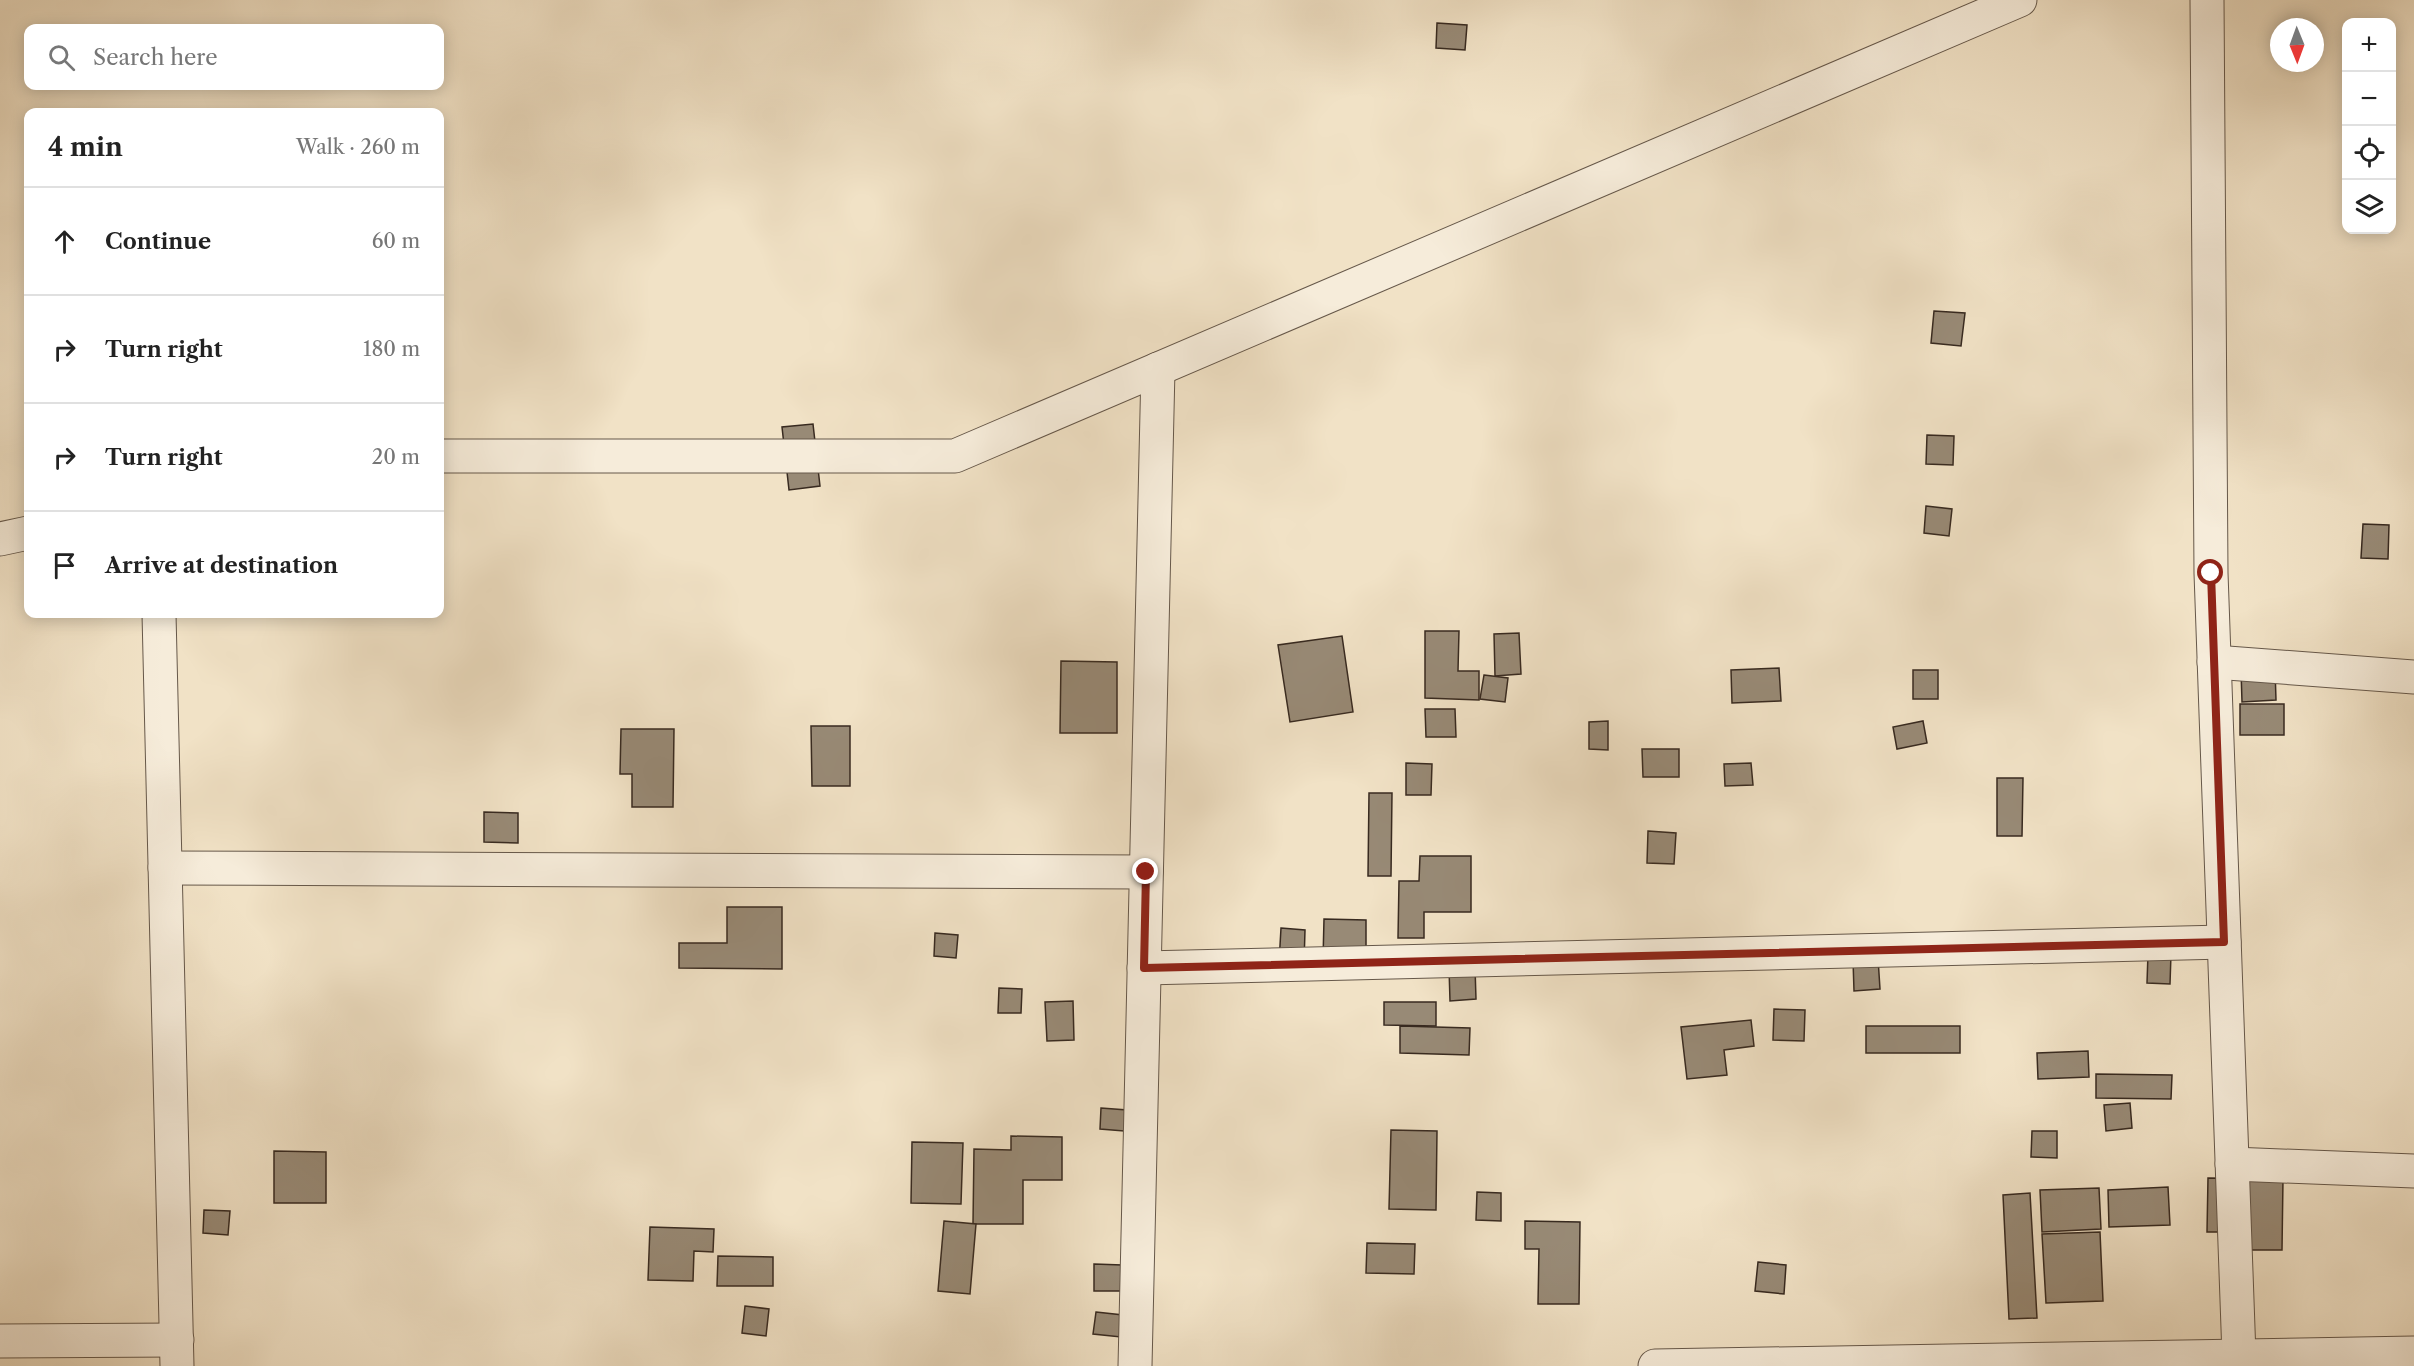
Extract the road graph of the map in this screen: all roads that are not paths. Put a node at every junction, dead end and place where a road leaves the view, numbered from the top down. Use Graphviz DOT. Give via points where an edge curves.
graph roads {
  1 [pos="2020,0"];
  2 [pos="2207,0"];
  3 [pos="1158,369"];
  4 [pos="444,456"];
  5 [pos="24,534"];
  6 [pos="0,539"];
  7 [pos="159,618"];
  8 [pos="2214,662"];
  9 [pos="2414,677"];
  10 [pos="165,868"];
  11 [pos="1146,872"];
  12 [pos="2224,942"];
  13 [pos="1144,968"];
  14 [pos="2232,1164"];
  15 [pos="2414,1171"];
  16 [pos="0,1341"];
  17 [pos="177,1353"];
  18 [pos="2414,1353"];
  19 [pos="2239,1356"];
  20 [pos="2054,1363"];
  21 [pos="1135,1366"];
  22 [pos="1655,1366"];
  1 -- 3 [label="street"];
  2 -- 8 [label="street"];
  3 -- 4 [label="street" via="955,456"];
  3 -- 11 [label="street"];
  5 -- 6 [label="street"];
  7 -- 10 [label="street"];
  8 -- 9 [label="street"];
  8 -- 12 [label="street"];
  10 -- 11 [label="street"];
  10 -- 17 [label="street"];
  11 -- 13 [label="street"];
  12 -- 13 [label="street"];
  12 -- 14 [label="street"];
  13 -- 21 [label="street"];
  14 -- 15 [label="street"];
  14 -- 19 [label="street"];
  16 -- 17 [label="street"];
  18 -- 19 [label="street"];
  19 -- 20 [label="street"];
  20 -- 22 [label="street"];
}
